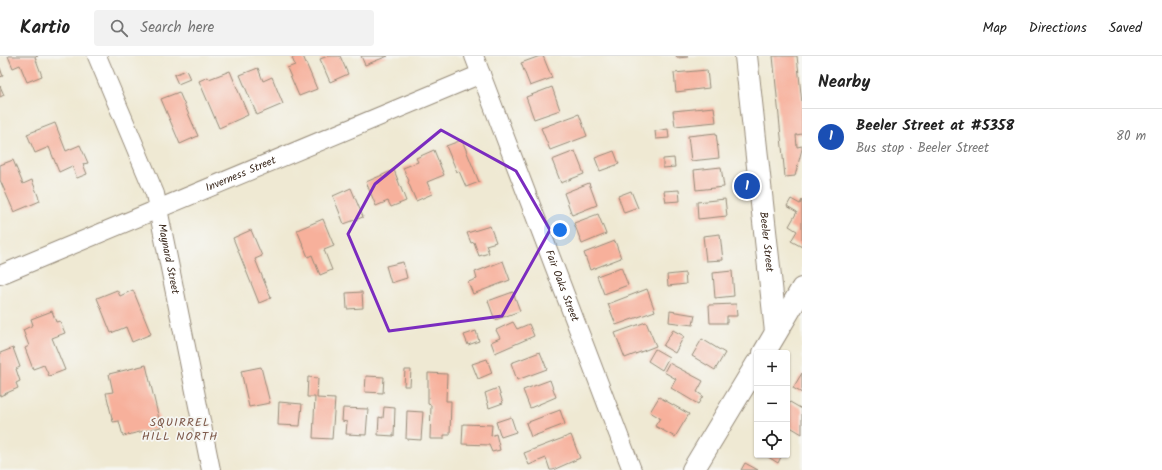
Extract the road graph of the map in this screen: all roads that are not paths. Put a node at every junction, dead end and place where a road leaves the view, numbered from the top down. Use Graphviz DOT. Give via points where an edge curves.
graph roads {
  1 [pos="97,56"];
  2 [pos="474,56"];
  3 [pos="746,56"];
  4 [pos="481,74"];
  5 [pos="158,210"];
  6 [pos="0,276"];
  7 [pos="802,289"];
  8 [pos="776,332"];
  9 [pos="766,350"];
  10 [pos="754,369"];
  11 [pos="211,470"];
  12 [pos="632,470"];
  13 [pos="693,470"];
  1 -- 5 [label="street, Maynard Street" via="155,194"];
  2 -- 4 [label="street, Fair Oaks Street"];
  3 -- 8 [label="street, Beeler Street"];
  4 -- 5 [label="street, Inverness Street"];
  4 -- 12 [label="street, Fair Oaks Street"];
  5 -- 6 [label="street, Inverness Street"];
  5 -- 11 [label="street, Maynard Street"];
  7 -- 8 [label="street"];
  8 -- 9 [label="street"];
  10 -- 13 [label="street"];
}
